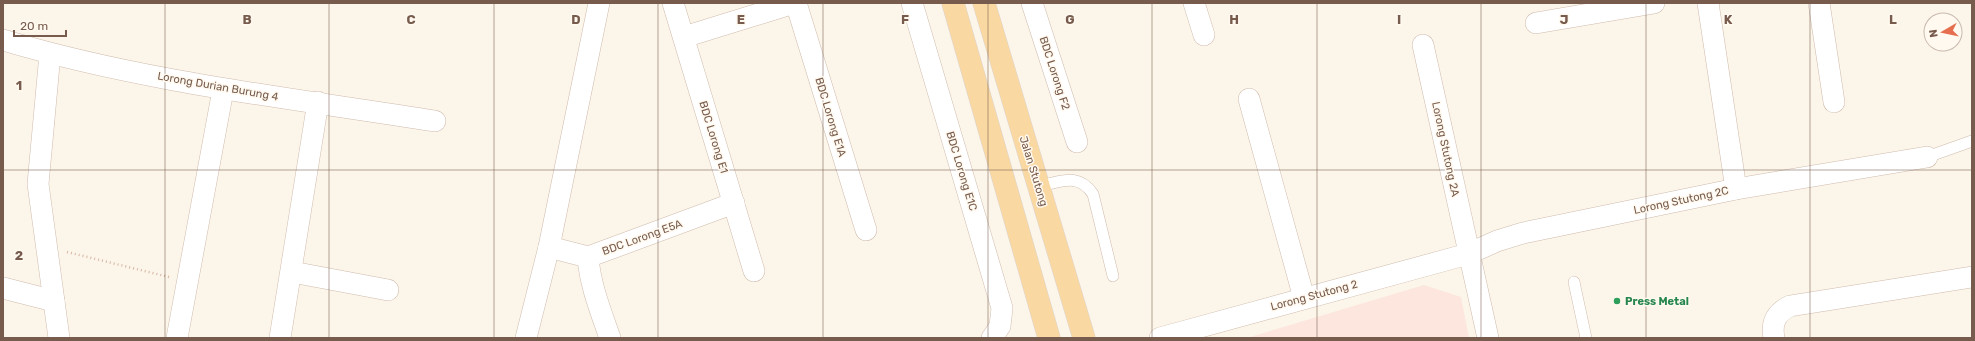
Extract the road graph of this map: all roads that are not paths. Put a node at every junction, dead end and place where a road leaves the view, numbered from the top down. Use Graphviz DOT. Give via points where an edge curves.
graph roads {
  1 [pos="599,3"];
  2 [pos="673,3"];
  3 [pos="795,3"];
  4 [pos="912,3"];
  5 [pos="953,3"];
  6 [pos="984,3"];
  7 [pos="1032,3"];
  8 [pos="1194,3"];
  9 [pos="1654,3"];
  10 [pos="1708,3"];
  11 [pos="1819,3"];
  12 [pos="1536,23"];
  13 [pos="1204,35"];
  14 [pos="684,37"];
  15 [pos="3,40"];
  16 [pos="1423,45"];
  17 [pos="50,54"];
  18 [pos="223,90"];
  19 [pos="1248,99"];
  20 [pos="318,102"];
  21 [pos="1834,102"];
  22 [pos="435,121"];
  23 [pos="1972,141"];
  24 [pos="1077,142"];
  25 [pos="1927,157"];
  26 [pos="1039,186"];
  27 [pos="1736,189"];
  28 [pos="734,203"];
  29 [pos="866,230"];
  30 [pos="549,247"];
  31 [pos="1468,254"];
  32 [pos="588,257"];
  33 [pos="754,271"];
  34 [pos="292,272"];
  35 [pos="1113,276"];
  36 [pos="1972,277"];
  37 [pos="1574,282"];
  38 [pos="3,288"];
  39 [pos="388,290"];
  40 [pos="1304,298"];
  41 [pos="54,301"];
  42 [pos="59,338"];
  43 [pos="177,338"];
  44 [pos="280,338"];
  45 [pos="526,338"];
  46 [pos="610,338"];
  47 [pos="992,338"];
  48 [pos="1049,338"];
  49 [pos="1084,338"];
  50 [pos="1160,338"];
  51 [pos="1488,338"];
  52 [pos="1586,338"];
  53 [pos="1774,338"];
  1 -- 30 [label="street"];
  2 -- 14 [label="street, BDC Lorong E1"];
  3 -- 14 [label="street"];
  3 -- 29 [label="street, BDC Lorong E1A"];
  4 -- 47 [label="street, BDC Lorong E1C" via="1002,308 1000,326"];
  5 -- 48 [label="main road"];
  6 -- 26 [label="main road, Jalan Stutong"];
  7 -- 24 [label="street, BDC Lorong F2"];
  8 -- 13 [label="street"];
  9 -- 12 [label="street"];
  10 -- 27 [label="street, Lorong Stutong 2C"];
  11 -- 21 [label="street"];
  14 -- 28 [label="street, BDC Lorong E1"];
  15 -- 17 [label="street, Lorong Durian Burung 4"];
  16 -- 31 [label="street, Lorong Stutong 2A"];
  17 -- 18 [label="street, Lorong Durian Burung 4"];
  17 -- 41 [label="street" via="38,184"];
  18 -- 20 [label="street, Lorong Durian Burung 4"];
  18 -- 43 [label="street"];
  19 -- 40 [label="street"];
  20 -- 22 [label="street, Lorong Durian Burung 4"];
  20 -- 34 [label="street"];
  23 -- 25 [label="lane"];
  25 -- 27 [label="street"];
  26 -- 35 [label="lane" via="1079,180 1087,185 1093,194"];
  26 -- 49 [label="main road, Jalan Stutong"];
  27 -- 31 [label="street, Lorong Stutong 2C" via="1523,233 1497,240"];
  28 -- 32 [label="street, BDC Lorong E5A"];
  28 -- 33 [label="street, BDC Lorong E1"];
  30 -- 32 [label="street, BDC Lorong E5A"];
  30 -- 45 [label="street"];
  31 -- 40 [label="street, Lorong Stutong 2"];
  31 -- 51 [label="street, Lorong Stutong 2A"];
  32 -- 46 [label="street" via="596,298"];
  34 -- 39 [label="street"];
  34 -- 44 [label="street"];
  36 -- 53 [label="street" via="1790,306 1781,311 1774,321"];
  37 -- 52 [label="lane"];
  38 -- 41 [label="street"];
  40 -- 50 [label="street, Lorong Stutong 2"];
  41 -- 42 [label="street"];
}
